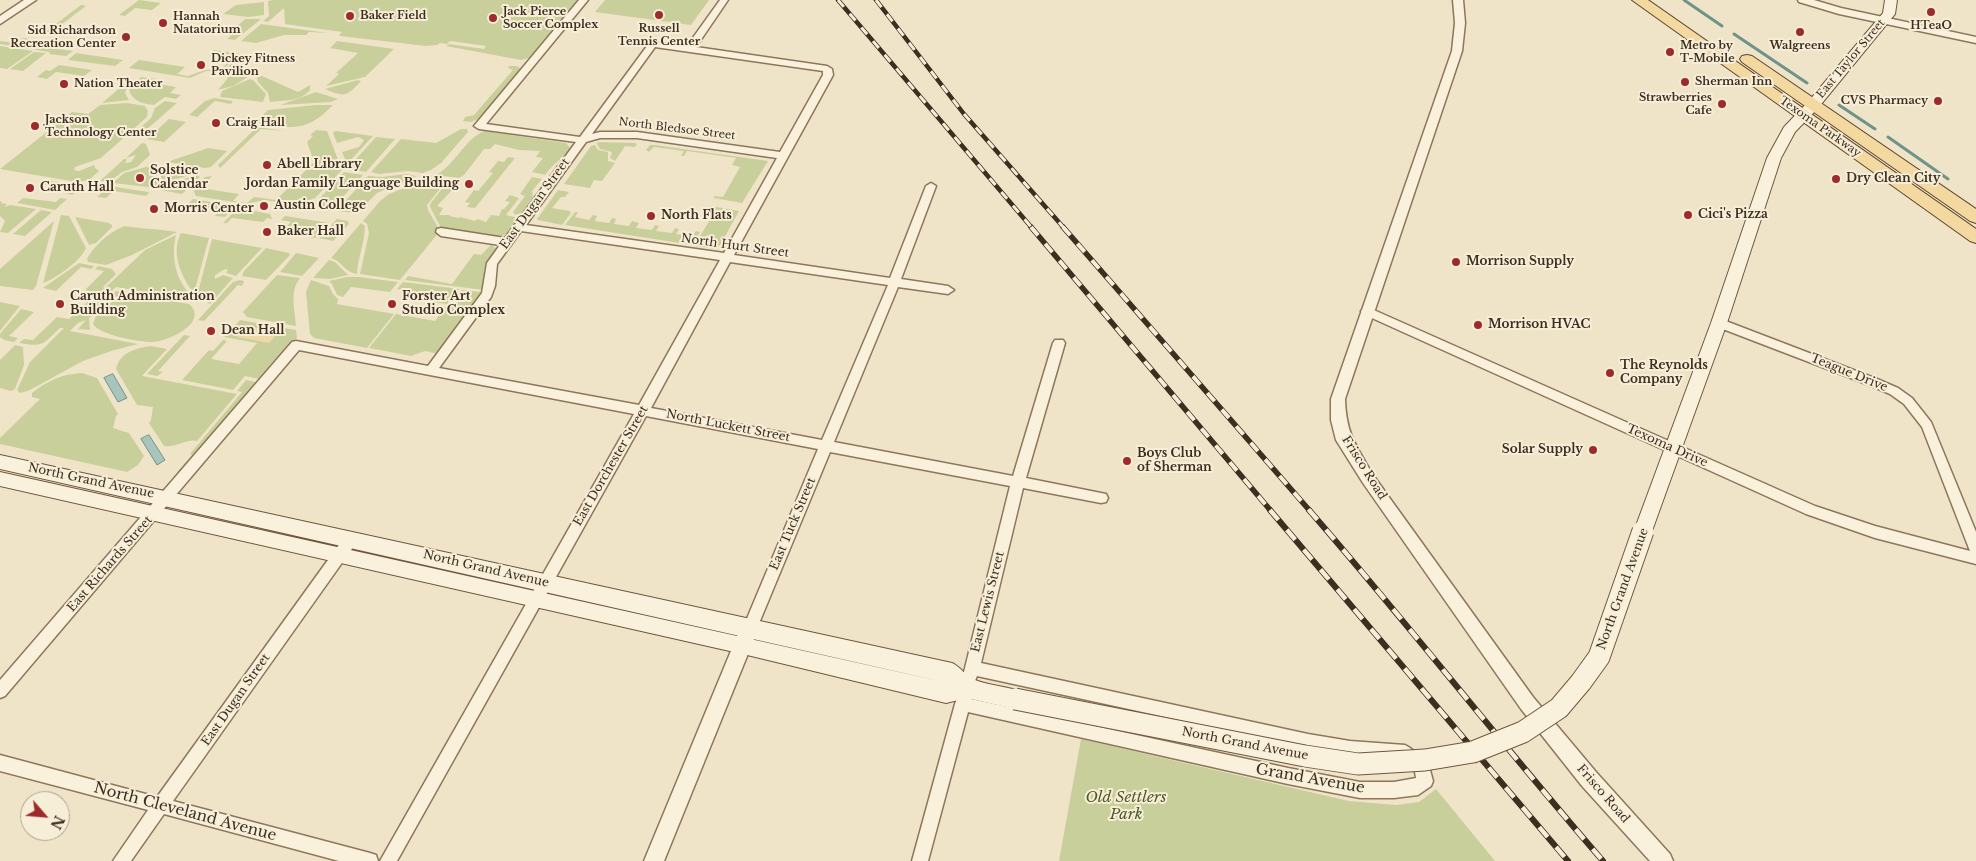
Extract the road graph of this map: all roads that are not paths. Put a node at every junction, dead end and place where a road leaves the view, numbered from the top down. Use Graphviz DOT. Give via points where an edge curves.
graph roads {
  1 [pos="30,0"];
  2 [pos="584,0"];
  3 [pos="724,0"];
  4 [pos="1458,0"];
  5 [pos="1639,0"];
  6 [pos="1661,0"];
  7 [pos="1803,0"];
  8 [pos="1891,0"];
  9 [pos="0,21"];
  10 [pos="1883,21"];
  11 [pos="1976,40"];
  12 [pos="690,49"];
  13 [pos="1808,109"];
  14 [pos="582,140"];
  15 [pos="783,156"];
  16 [pos="931,186"];
  17 [pos="1976,217"];
  18 [pos="518,227"];
  19 [pos="441,232"];
  20 [pos="1976,237"];
  21 [pos="506,242"];
  22 [pos="727,259"];
  23 [pos="894,283"];
  24 [pos="948,290"];
  25 [pos="1367,311"];
  26 [pos="1719,323"];
  27 [pos="1059,343"];
  28 [pos="296,344"];
  29 [pos="432,369"];
  30 [pos="643,410"];
  31 [pos="826,446"];
  32 [pos="1674,450"];
  33 [pos="0,462"];
  34 [pos="0,479"];
  35 [pos="1018,482"];
  36 [pos="166,498"];
  37 [pos="1101,498"];
  38 [pos="154,513"];
  39 [pos="351,539"];
  40 [pos="1976,549"];
  41 [pos="339,555"];
  42 [pos="1976,558"];
  43 [pos="540,591"];
  44 [pos="746,637"];
  45 [pos="972,668"];
  46 [pos="0,691"];
  47 [pos="964,696"];
  48 [pos="0,763"];
  49 [pos="161,805"];
  50 [pos="121,861"];
  51 [pos="370,861"];
  52 [pos="388,861"];
  53 [pos="654,861"];
  54 [pos="920,861"];
  55 [pos="1663,861"];
  1 -- 9 [label="street"];
  2 -- 14 [label="street, North Bledsoe Street" via="479,126"];
  3 -- 12 [label="street"];
  4 -- 25 [label="street, Frisco Road" via="1457,51"];
  5 -- 13 [label="main road, Texoma Parkway"];
  6 -- 13 [label="main road, Texoma Parkway"];
  7 -- 10 [label="street"];
  8 -- 10 [label="main road, East Taylor Street" via="1889,14"];
  10 -- 11 [label="street"];
  10 -- 13 [label="main road, East Taylor Street"];
  12 -- 14 [label="street, East Dugan Street" via="653,44"];
  12 -- 15 [label="street, East Dorchester Street" via="826,69 828,75"];
  13 -- 17 [label="main road, Texoma Parkway"];
  13 -- 20 [label="main road, Texoma Parkway"];
  13 -- 26 [label="main road, North Grand Avenue" via="1789,130 1774,158"];
  14 -- 15 [label="street, North Bledsoe Street" via="622,134"];
  14 -- 18 [label="street, East Dugan Street"];
  15 -- 22 [label="street, East Dorchester Street"];
  16 -- 23 [label="street, East Tuck Street"];
  18 -- 21 [label="street, East Dugan Street"];
  18 -- 22 [label="street, North Hurt Street"];
  19 -- 21 [label="street"];
  21 -- 29 [label="street, East Dugan Street" via="492,263 489,273 492,283 487,294"];
  22 -- 23 [label="street, North Hurt Street"];
  22 -- 30 [label="street, East Dorchester Street"];
  23 -- 24 [label="street, North Hurt Street"];
  23 -- 31 [label="street, East Tuck Street"];
  25 -- 32 [label="street, Texoma Drive"];
  25 -- 55 [label="street, Frisco Road" via="1338,399 1338,420 1344,440 1368,479 1527,703 1589,779"];
  26 -- 32 [label="main road, North Grand Avenue"];
  26 -- 40 [label="street, Teague Drive" via="1873,382 1894,391 1908,402 1927,425"];
  27 -- 35 [label="street, East Lewis Street"];
  28 -- 29 [label="street, North Luckett Street"];
  28 -- 36 [label="street, East Richards Street"];
  29 -- 30 [label="street, North Luckett Street"];
  30 -- 31 [label="street, North Luckett Street"];
  30 -- 43 [label="street, East Dorchester Street"];
  31 -- 35 [label="street, North Luckett Street"];
  31 -- 44 [label="street, East Tuck Street"];
  32 -- 42 [label="street, Texoma Drive" via="1844,522"];
  32 -- 47 [label="main road, North Grand Avenue, bridge" via="1599,657 1559,708 1523,732 1473,752 1424,760 1358,764 1015,699"];
  33 -- 36 [label="main road, North Grand Avenue"];
  34 -- 38 [label="main road, North Grand Avenue"];
  35 -- 37 [label="street, North Luckett Street"];
  35 -- 45 [label="street, East Lewis Street"];
  36 -- 38 [label="street, East Richards Street"];
  36 -- 39 [label="main road, North Grand Avenue"];
  38 -- 41 [label="main road, North Grand Avenue"];
  38 -- 46 [label="street, East Richards Street"];
  39 -- 41 [label="street, East Dugan Street"];
  39 -- 43 [label="main road, North Grand Avenue"];
  41 -- 43 [label="main road, North Grand Avenue"];
  41 -- 49 [label="street, East Dugan Street"];
  43 -- 44 [label="main road, North Grand Avenue"];
  43 -- 52 [label="street, East Dorchester Street"];
  44 -- 47 [label="main road, North Grand Avenue"];
  44 -- 53 [label="street, East Tuck Street"];
  45 -- 47 [label="street, East Lewis Street"];
  45 -- 47 [label="street, Grand Avenue" via="1308,741 1405,752 1422,768 1425,781 1418,787 1360,790 1288,776"];
  47 -- 54 [label="street, East Lewis Street"];
  48 -- 49 [label="street, North Cleveland Avenue"];
  49 -- 50 [label="street, East Dugan Street"];
  49 -- 51 [label="street, North Cleveland Avenue"];
}
